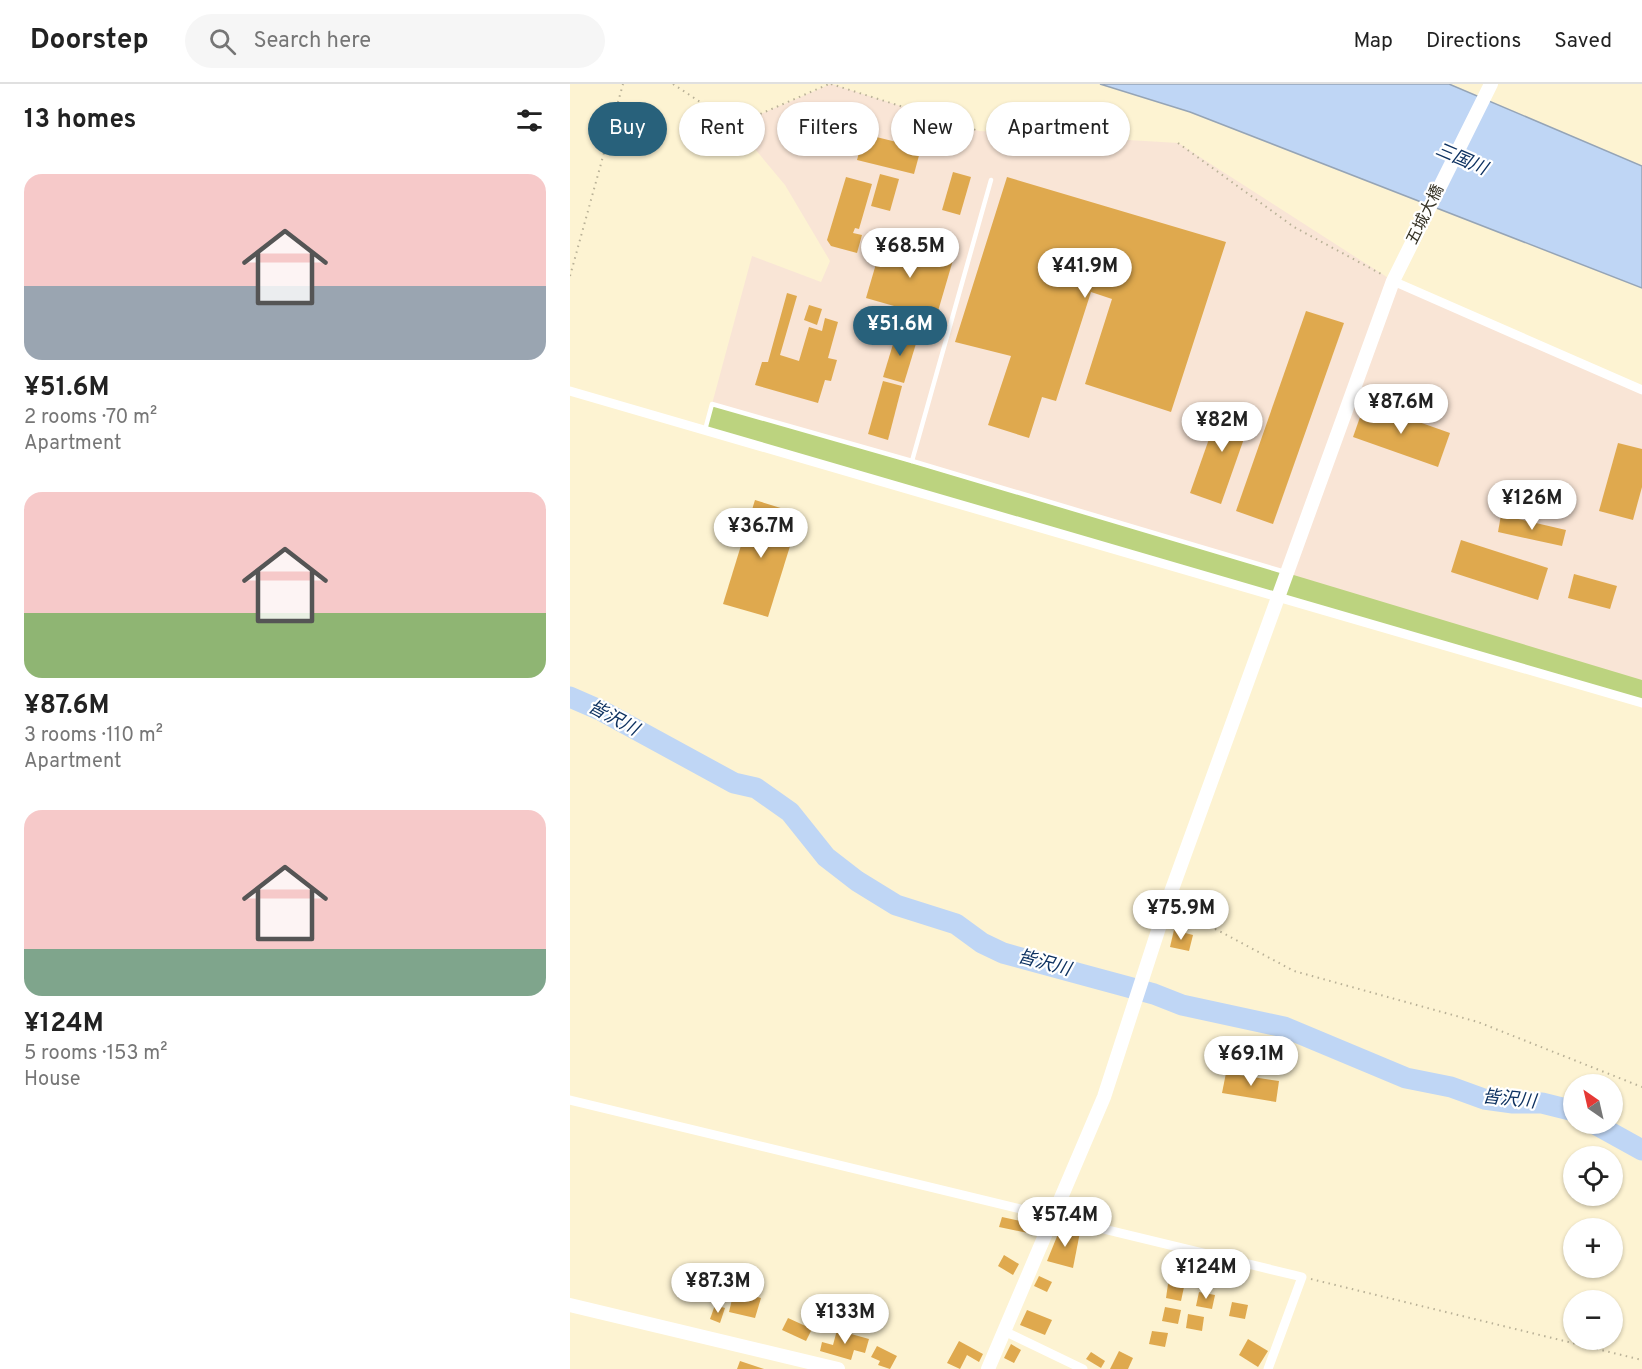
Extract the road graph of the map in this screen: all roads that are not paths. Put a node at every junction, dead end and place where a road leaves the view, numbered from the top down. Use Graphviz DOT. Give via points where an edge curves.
graph roads {
  1 [pos="1491,84"];
  2 [pos="991,180"];
  3 [pos="1393,281"];
  4 [pos="1642,390"];
  5 [pos="570,391"];
  6 [pos="705,430"];
  7 [pos="912,461"];
  8 [pos="1287,573"];
  9 [pos="1278,597"];
  10 [pos="1642,703"];
  11 [pos="570,1100"];
  12 [pos="1052,1218"];
  13 [pos="570,1305"];
  14 [pos="1004,1331"];
  15 [pos="838,1369"];
  16 [pos="988,1369"];
  17 [pos="1083,1369"];
  18 [pos="1268,1369"];
  1 -- 3 [label="street, 五城大橋"];
  2 -- 7 [label="lane"];
  3 -- 4 [label="street"];
  3 -- 8 [label="street, 五城大橋"];
  5 -- 6 [label="street"];
  6 -- 7 [label="lane" via="712,404"];
  6 -- 9 [label="street"];
  7 -- 8 [label="lane"];
  8 -- 9 [label="street, 五城大橋"];
  9 -- 10 [label="street"];
  9 -- 12 [label="street, 五城大橋" via="1167,903 1104,1098"];
  11 -- 12 [label="street"];
  12 -- 14 [label="street, 五城大橋"];
  12 -- 18 [label="street" via="1302,1276"];
  13 -- 15 [label="street"];
  14 -- 16 [label="street, 五城大橋"];
  14 -- 17 [label="street"];
}
